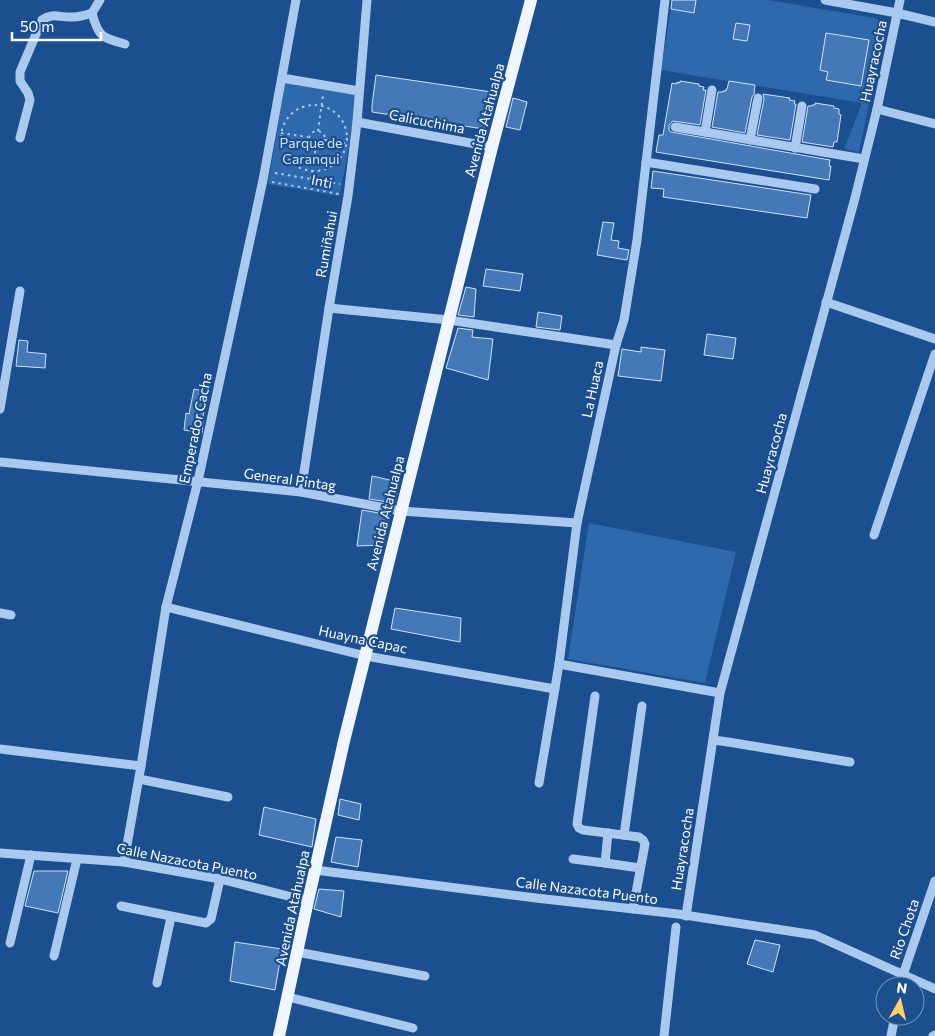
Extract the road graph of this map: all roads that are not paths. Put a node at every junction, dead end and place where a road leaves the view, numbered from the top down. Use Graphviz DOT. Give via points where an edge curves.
graph roads {
  1 [pos="100,0"];
  2 [pos="296,0"];
  3 [pos="367,0"];
  4 [pos="531,0"];
  5 [pos="665,0"];
  6 [pos="825,0"];
  7 [pos="900,0"];
  8 [pos="92,13"];
  9 [pos="897,13"];
  10 [pos="935,22"];
  11 [pos="125,44"];
  12 [pos="282,78"];
  13 [pos="360,90"];
  14 [pos="712,90"];
  15 [pos="758,98"];
  16 [pos="802,106"];
  17 [pos="877,109"];
  18 [pos="357,122"];
  19 [pos="935,124"];
  20 [pos="675,127"];
  21 [pos="705,132"];
  22 [pos="20,138"];
  23 [pos="750,140"];
  24 [pos="492,147"];
  25 [pos="795,148"];
  26 [pos="864,160"];
  27 [pos="646,162"];
  28 [pos="815,190"];
  29 [pos="20,291"];
  30 [pos="826,302"];
  31 [pos="329,308"];
  32 [pos="449,320"];
  33 [pos="935,339"];
  34 [pos="616,345"];
  35 [pos="935,354"];
  36 [pos="0,409"];
  37 [pos="0,462"];
  38 [pos="198,481"];
  39 [pos="302,492"];
  40 [pos="401,510"];
  41 [pos="577,523"];
  42 [pos="874,535"];
  43 [pos="166,607"];
  44 [pos="0,614"];
  45 [pos="11,616"];
  46 [pos="366,656"];
  47 [pos="559,664"];
  48 [pos="555,689"];
  49 [pos="720,693"];
  50 [pos="595,696"];
  51 [pos="642,706"];
  52 [pos="713,740"];
  53 [pos="0,749"];
  54 [pos="850,762"];
  55 [pos="141,766"];
  56 [pos="139,779"];
  57 [pos="540,783"];
  58 [pos="228,796"];
  59 [pos="608,833"];
  60 [pos="624,835"];
  61 [pos="0,852"];
  62 [pos="31,856"];
  63 [pos="77,858"];
  64 [pos="573,859"];
  65 [pos="124,862"];
  66 [pos="605,863"];
  67 [pos="640,868"];
  68 [pos="315,870"];
  69 [pos="220,879"];
  70 [pos="935,881"];
  71 [pos="308,901"];
  72 [pos="121,906"];
  73 [pos="634,909"];
  74 [pos="171,916"];
  75 [pos="686,916"];
  76 [pos="676,926"];
  77 [pos="10,943"];
  78 [pos="297,952"];
  79 [pos="54,956"];
  80 [pos="903,975"];
  81 [pos="424,976"];
  82 [pos="157,983"];
  83 [pos="935,989"];
  84 [pos="288,997"];
  85 [pos="413,1028"];
  86 [pos="280,1036"];
  87 [pos="664,1036"];
  1 -- 8 [label="street"];
  2 -- 12 [label="street, Emperador Cacha"];
  3 -- 13 [label="street, Rumiñahui"];
  4 -- 24 [label="main road, Avenida Atahualpa"];
  5 -- 27 [label="street, La Huaca"];
  6 -- 9 [label="street"];
  7 -- 9 [label="street, Huayracocha"];
  8 -- 11 [label="street" via="103,37"];
  8 -- 22 [label="street" via="73,17 47,16 42,20 20,72 20,81 30,100"];
  9 -- 10 [label="street"];
  9 -- 17 [label="street, Huayracocha"];
  12 -- 13 [label="street"];
  12 -- 38 [label="street, Emperador Cacha"];
  13 -- 18 [label="street, Rumiñahui"];
  14 -- 21 [label="street"];
  15 -- 23 [label="street"];
  16 -- 25 [label="street"];
  17 -- 19 [label="street"];
  17 -- 26 [label="street, Huayracocha"];
  18 -- 24 [label="street, Calicuchima"];
  18 -- 31 [label="street, Rumiñahui"];
  20 -- 21 [label="street"];
  21 -- 23 [label="street"];
  23 -- 25 [label="street"];
  24 -- 32 [label="main road, Avenida Atahualpa"];
  25 -- 26 [label="street"];
  26 -- 30 [label="street, Huayracocha"];
  27 -- 28 [label="street"];
  27 -- 34 [label="street, La Huaca" via="624,320"];
  29 -- 36 [label="street"];
  30 -- 33 [label="street"];
  30 -- 49 [label="street, Huayracocha"];
  31 -- 32 [label="street"];
  31 -- 39 [label="street, Rumiñahui"];
  32 -- 34 [label="street"];
  32 -- 40 [label="main road, Avenida Atahualpa"];
  34 -- 41 [label="street, La Huaca"];
  35 -- 42 [label="street"];
  37 -- 38 [label="street, General Pintag"];
  38 -- 39 [label="street, General Pintag"];
  38 -- 43 [label="street, Emperador Cacha"];
  39 -- 40 [label="street, General Pintag"];
  40 -- 41 [label="street, General Pintag"];
  40 -- 46 [label="main road, Avenida Atahualpa"];
  41 -- 47 [label="street, La Huaca"];
  43 -- 46 [label="street, Huayna Capac"];
  43 -- 55 [label="street, Emperador Cacha"];
  44 -- 45 [label="street"];
  46 -- 48 [label="street, Huayna Capac"];
  46 -- 68 [label="main road, Avenida Atahualpa"];
  47 -- 48 [label="street, La Huaca"];
  47 -- 49 [label="street"];
  48 -- 57 [label="street, La Huaca"];
  49 -- 52 [label="street, Huayracocha"];
  50 -- 59 [label="street" via="577,824 583,830"];
  51 -- 60 [label="street"];
  52 -- 54 [label="street"];
  52 -- 75 [label="street, Huayracocha"];
  53 -- 55 [label="street"];
  55 -- 56 [label="street, Emperador Cacha"];
  56 -- 58 [label="street"];
  56 -- 65 [label="street, Emperador Cacha"];
  59 -- 60 [label="street"];
  59 -- 66 [label="street"];
  60 -- 67 [label="street" via="639,838 645,844"];
  61 -- 62 [label="street, Calle Nazacota Puento"];
  62 -- 63 [label="street, Calle Nazacota Puento"];
  62 -- 77 [label="street"];
  63 -- 65 [label="street, Calle Nazacota Puento"];
  63 -- 79 [label="street"];
  64 -- 66 [label="street"];
  65 -- 69 [label="street, Calle Nazacota Puento"];
  66 -- 67 [label="street"];
  67 -- 73 [label="street"];
  68 -- 71 [label="main road, Avenida Atahualpa"];
  68 -- 73 [label="street, Calle Nazacota Puento"];
  69 -- 71 [label="street, Calle Nazacota Puento"];
  69 -- 74 [label="street" via="211,919 206,923"];
  70 -- 80 [label="street, Rio Chota"];
  71 -- 78 [label="main road, Avenida Atahualpa"];
  72 -- 74 [label="street"];
  73 -- 75 [label="street, Calle Nazacota Puento"];
  74 -- 82 [label="street"];
  75 -- 80 [label="street, Calle Nazacota Puento" via="815,935"];
  76 -- 87 [label="street"];
  78 -- 81 [label="street"];
  78 -- 84 [label="main road, Avenida Atahualpa"];
  80 -- 83 [label="street, Calle Nazacota Puento"];
  84 -- 85 [label="street"];
  84 -- 86 [label="main road, Avenida Atahualpa"];
}
